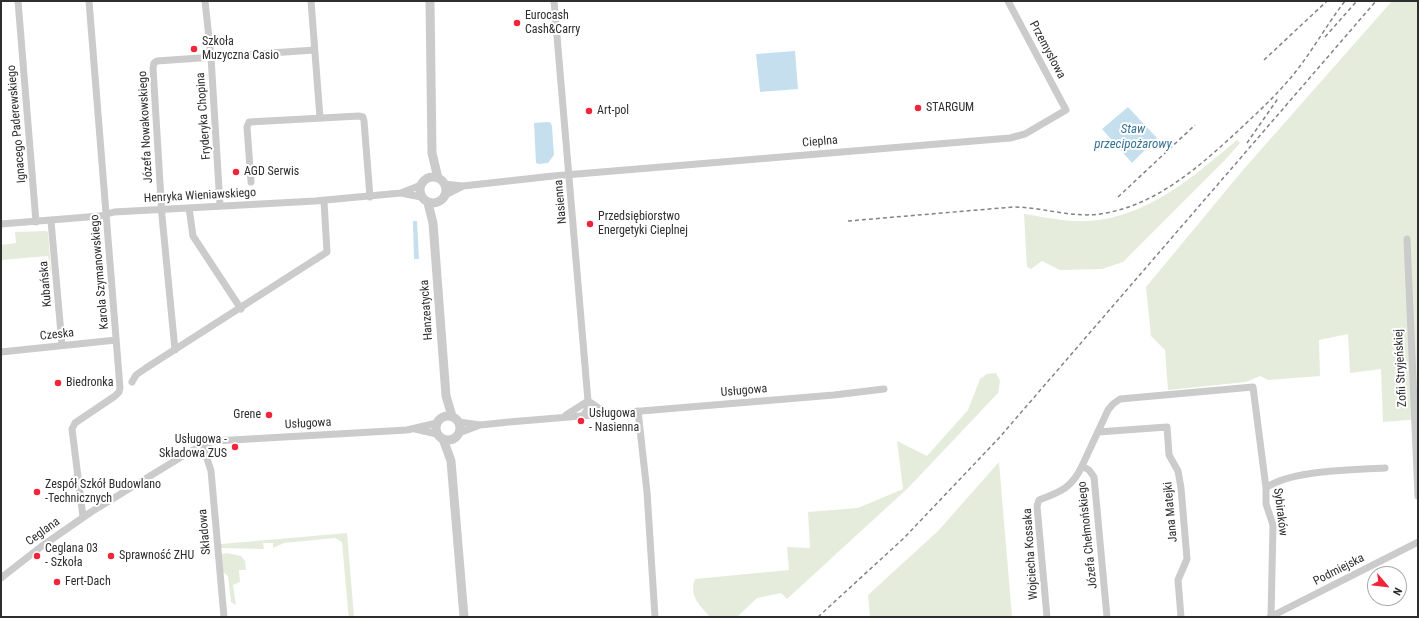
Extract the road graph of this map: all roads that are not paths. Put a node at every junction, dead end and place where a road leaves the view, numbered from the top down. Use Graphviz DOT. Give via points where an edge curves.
graph roads {
  1 [pos="18,1"];
  2 [pos="89,1"];
  3 [pos="205,1"];
  4 [pos="311,1"];
  5 [pos="430,1"];
  6 [pos="554,1"];
  7 [pos="1008,1"];
  8 [pos="314,50"];
  9 [pos="211,57"];
  10 [pos="1066,110"];
  11 [pos="320,118"];
  12 [pos="432,152"];
  13 [pos="569,174"];
  14 [pos="441,181"];
  15 [pos="251,182"];
  16 [pos="424,182"];
  17 [pos="463,186"];
  18 [pos="401,193"];
  19 [pos="445,194"];
  20 [pos="370,197"];
  21 [pos="425,200"];
  22 [pos="324,201"];
  23 [pos="438,202"];
  24 [pos="220,206"];
  25 [pos="189,208"];
  26 [pos="162,209"];
  27 [pos="106,214"];
  28 [pos="52,221"];
  29 [pos="36,222"];
  30 [pos="433,223"];
  31 [pos="1,224"];
  32 [pos="1407,239"];
  33 [pos="240,309"];
  34 [pos="116,337"];
  35 [pos="62,345"];
  36 [pos="175,350"];
  37 [pos="1,352"];
  38 [pos="132,382"];
  39 [pos="1253,387"];
  40 [pos="884,389"];
  41 [pos="446,396"];
  42 [pos="588,401"];
  43 [pos="638,410"];
  44 [pos="606,413"];
  45 [pos="583,416"];
  46 [pos="563,417"];
  47 [pos="455,419"];
  48 [pos="439,420"];
  49 [pos="480,425"];
  50 [pos="415,429"];
  51 [pos="1098,432"];
  52 [pos="457,436"];
  53 [pos="440,437"];
  54 [pos="203,446"];
  55 [pos="451,461"];
  56 [pos="1082,466"];
  57 [pos="1385,468"];
  58 [pos="1266,488"];
  59 [pos="1418,496"];
  60 [pos="83,518"];
  61 [pos="1418,542"];
  62 [pos="1,578"];
  63 [pos="224,617"];
  64 [pos="464,617"];
  65 [pos="655,617"];
  66 [pos="1047,617"];
  67 [pos="1107,617"];
  68 [pos="1181,617"];
  69 [pos="1271,617"];
  1 -- 29 [label="street, Ignacego Paderewskiego"];
  2 -- 27 [label="street, Karola Szymanowskiego"];
  3 -- 9 [label="street, Fryderyka Chopina"];
  4 -- 8 [label="street"];
  5 -- 12 [label="street"];
  6 -- 13 [label="street, Nasienna"];
  7 -- 10 [label="street, Przemysłowa"];
  8 -- 9 [label="street, Józefa Nowakowskiego"];
  8 -- 11 [label="street"];
  9 -- 24 [label="street, Fryderyka Chopina"];
  9 -- 26 [label="street, Józefa Nowakowskiego" via="154,63"];
  10 -- 13 [label="street, Cieplna" via="1025,134 1010,138"];
  11 -- 15 [label="street" via="249,122 247,127"];
  11 -- 20 [label="street" via="363,117"];
  12 -- 14 [label="street"];
  12 -- 16 [label="street"];
  13 -- 17 [label="street"];
  13 -- 42 [label="street, Nasienna"];
  14 -- 16 [label="street"];
  14 -- 17 [label="street"];
  14 -- 19 [label="street"];
  16 -- 18 [label="street, Henryka Wieniawskiego"];
  16 -- 21 [label="street, Hanzeatycka"];
  17 -- 19 [label="street"];
  18 -- 20 [label="street, Henryka Wieniawskiego"];
  18 -- 21 [label="street, Henryka Wieniawskiego"];
  19 -- 23 [label="street"];
  20 -- 22 [label="street, Henryka Wieniawskiego"];
  21 -- 23 [label="street"];
  21 -- 30 [label="street, Hanzeatycka"];
  22 -- 24 [label="street, Henryka Wieniawskiego"];
  22 -- 33 [label="street" via="328,252"];
  23 -- 30 [label="street, Hanzeatycka"];
  24 -- 25 [label="street, Henryka Wieniawskiego"];
  25 -- 26 [label="street, Henryka Wieniawskiego"];
  25 -- 33 [label="street" via="193,236"];
  26 -- 27 [label="street, Henryka Wieniawskiego"];
  26 -- 36 [label="street, Józefa Nowakowskiego"];
  27 -- 28 [label="street, Henryka Wieniawskiego"];
  27 -- 34 [label="street, Karola Szymanowskiego"];
  28 -- 29 [label="street, Henryka Wieniawskiego"];
  28 -- 35 [label="street, Kubańska"];
  29 -- 31 [label="street, Henryka Wieniawskiego"];
  30 -- 41 [label="street, Hanzeatycka"];
  32 -- 59 [label="street, Zofii Stryjeńskiej"];
  33 -- 36 [label="street"];
  34 -- 35 [label="street, Czeska"];
  34 -- 60 [label="street, Karola Szymanowskiego" via="119,392 75,423 72,429"];
  35 -- 37 [label="street, Czeska"];
  36 -- 38 [label="street" via="136,375"];
  39 -- 51 [label="street, Józefa Chełmońskiego" via="1120,399 1108,410"];
  39 -- 58 [label="street, Sybiraków"];
  40 -- 43 [label="street, Usługowa"];
  41 -- 47 [label="street, Hanzeatycka"];
  41 -- 48 [label="street, Hanzeatycka"];
  42 -- 44 [label="street"];
  42 -- 45 [label="street" via="588,408"];
  42 -- 46 [label="street, Usługowa"];
  43 -- 44 [label="street, Usługowa"];
  43 -- 65 [label="street" via="647,492"];
  44 -- 45 [label="street, Usługowa"];
  45 -- 46 [label="street, Usługowa"];
  46 -- 49 [label="street, Usługowa"];
  47 -- 48 [label="street"];
  47 -- 49 [label="street, Usługowa"];
  47 -- 52 [label="street, Hanzeatycka"];
  48 -- 50 [label="street, Usługowa"];
  48 -- 53 [label="street, Hanzeatycka"];
  49 -- 52 [label="street, Usługowa"];
  50 -- 53 [label="street, Usługowa"];
  50 -- 54 [label="street, Usługowa" via="223,440"];
  51 -- 56 [label="street, Józefa Chełmońskiego"];
  51 -- 68 [label="street, Jana Matejki" via="1167,427 1169,455 1178,471 1181,488 1187,559 1178,580"];
  52 -- 53 [label="street" via="449,440"];
  52 -- 55 [label="street"];
  53 -- 55 [label="street"];
  54 -- 60 [label="street, Ceglana"];
  54 -- 63 [label="street, Składowa" via="211,471"];
  55 -- 64 [label="street"];
  56 -- 66 [label="street, Wojciecha Kossaka" via="1073,483 1039,500 1037,506"];
  56 -- 67 [label="street, Józefa Chełmońskiego" via="1094,477"];
  57 -- 58 [label="street" via="1313,474 1275,482"];
  58 -- 69 [label="street, Sybiraków" via="1266,504 1273,525"];
  60 -- 62 [label="street, Ceglana"];
  61 -- 69 [label="street, Podmiejska"];
}
